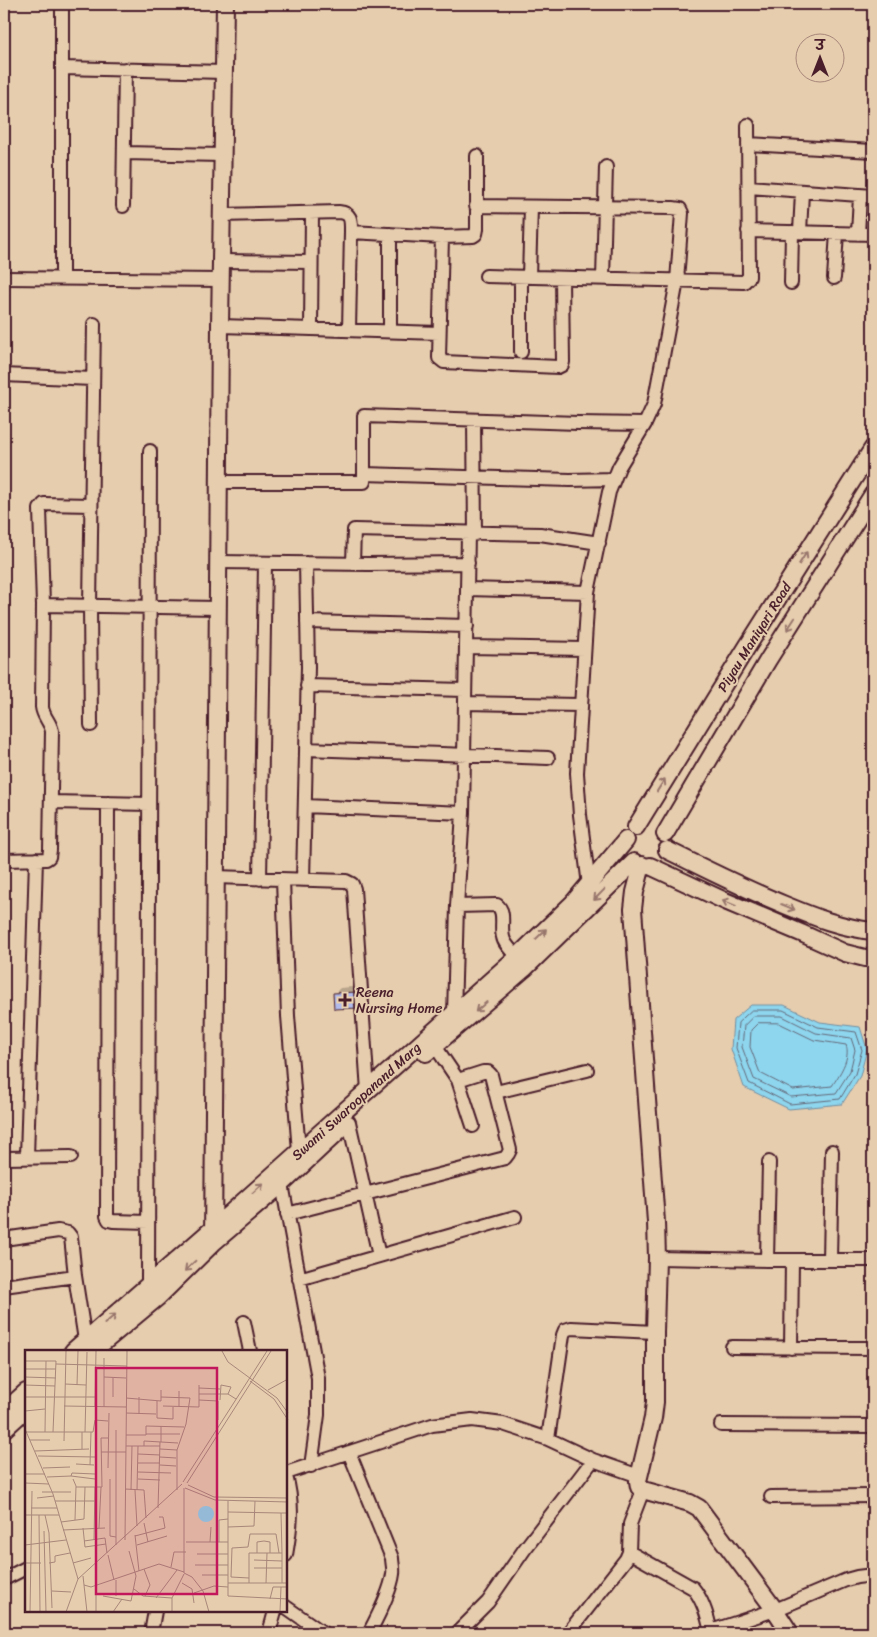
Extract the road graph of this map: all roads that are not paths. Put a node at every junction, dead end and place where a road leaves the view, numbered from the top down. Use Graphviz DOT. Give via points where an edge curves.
graph roads {
  1 [pos="62,4"];
  2 [pos="225,4"];
  3 [pos="62,68"];
  4 [pos="126,69"];
  5 [pos="224,72"];
  6 [pos="748,125"];
  7 [pos="748,144"];
  8 [pos="873,151"];
  9 [pos="124,154"];
  10 [pos="222,155"];
  11 [pos="477,156"];
  12 [pos="606,167"];
  13 [pos="748,187"];
  14 [pos="802,192"];
  15 [pos="860,196"];
  16 [pos="873,196"];
  17 [pos="123,206"];
  18 [pos="476,206"];
  19 [pos="531,207"];
  20 [pos="605,208"];
  21 [pos="312,213"];
  22 [pos="221,215"];
  23 [pos="748,231"];
  24 [pos="351,232"];
  25 [pos="796,232"];
  26 [pos="837,233"];
  27 [pos="390,234"];
  28 [pos="858,234"];
  29 [pos="873,234"];
  30 [pos="442,237"];
  31 [pos="221,261"];
  32 [pos="311,262"];
  33 [pos="486,276"];
  34 [pos="525,277"];
  35 [pos="4,278"];
  36 [pos="62,278"];
  37 [pos="562,278"];
  38 [pos="834,278"];
  39 [pos="603,279"];
  40 [pos="220,280"];
  41 [pos="677,281"];
  42 [pos="791,283"];
  43 [pos="94,324"];
  44 [pos="220,326"];
  45 [pos="311,329"];
  46 [pos="349,330"];
  47 [pos="390,331"];
  48 [pos="439,333"];
  49 [pos="521,352"];
  50 [pos="4,375"];
  51 [pos="92,379"];
  52 [pos="474,420"];
  53 [pos="645,424"];
  54 [pos="873,448"];
  55 [pos="150,451"];
  56 [pos="364,474"];
  57 [pos="476,477"];
  58 [pos="613,479"];
  59 [pos="218,482"];
  60 [pos="873,494"];
  61 [pos="91,505"];
  62 [pos="472,534"];
  63 [pos="599,543"];
  64 [pos="218,562"];
  65 [pos="265,563"];
  66 [pos="468,563"];
  67 [pos="306,564"];
  68 [pos="353,564"];
  69 [pos="467,589"];
  70 [pos="588,592"];
  71 [pos="43,605"];
  72 [pos="90,606"];
  73 [pos="149,607"];
  74 [pos="218,608"];
  75 [pos="307,622"];
  76 [pos="467,626"];
  77 [pos="466,647"];
  78 [pos="584,649"];
  79 [pos="307,686"];
  80 [pos="466,690"];
  81 [pos="465,703"];
  82 [pos="581,705"];
  83 [pos="91,724"];
  84 [pos="306,748"];
  85 [pos="464,755"];
  86 [pos="548,758"];
  87 [pos="52,802"];
  88 [pos="108,804"];
  89 [pos="149,804"];
  90 [pos="305,806"];
  91 [pos="463,813"];
  92 [pos="631,833"];
  93 [pos="666,842"];
  94 [pos="4,860"];
  95 [pos="36,860"];
  96 [pos="642,864"];
  97 [pos="215,877"];
  98 [pos="260,879"];
  99 [pos="283,880"];
  100 [pos="304,880"];
  101 [pos="589,885"];
  102 [pos="457,906"];
  103 [pos="873,931"];
  104 [pos="517,957"];
  105 [pos="873,958"];
  106 [pos="454,1014"];
  107 [pos="435,1046"];
  108 [pos="588,1070"];
  109 [pos="458,1080"];
  110 [pos="368,1091"];
  111 [pos="496,1092"];
  112 [pos="349,1122"];
  113 [pos="473,1126"];
  114 [pos="299,1151"];
  115 [pos="832,1151"];
  116 [pos="27,1157"];
  117 [pos="71,1157"];
  118 [pos="4,1158"];
  119 [pos="769,1162"];
  120 [pos="282,1184"];
  121 [pos="366,1194"];
  122 [pos="287,1214"];
  123 [pos="515,1217"];
  124 [pos="148,1222"];
  125 [pos="213,1236"];
  126 [pos="4,1239"];
  127 [pos="379,1256"];
  128 [pos="657,1258"];
  129 [pos="767,1260"];
  130 [pos="792,1260"];
  131 [pos="830,1260"];
  132 [pos="873,1260"];
  133 [pos="75,1276"];
  134 [pos="299,1279"];
  135 [pos="148,1285"];
  136 [pos="4,1286"];
  137 [pos="244,1322"];
  138 [pos="654,1332"];
  139 [pos="732,1347"];
  140 [pos="791,1348"];
  141 [pos="873,1348"];
  142 [pos="87,1349"];
  143 [pos="250,1350"];
  144 [pos="25,1393"];
  145 [pos="25,1410"];
  146 [pos="4,1412"];
  147 [pos="722,1425"];
  148 [pos="873,1426"];
  149 [pos="4,1429"];
  150 [pos="548,1439"];
  151 [pos="349,1452"];
  152 [pos="593,1460"];
  153 [pos="311,1466"];
  154 [pos="288,1474"];
  155 [pos="641,1483"];
  156 [pos="288,1485"];
  157 [pos="873,1496"];
  158 [pos="771,1497"];
  159 [pos="288,1545"];
  160 [pos="629,1552"];
  161 [pos="25,1568"];
  162 [pos="873,1576"];
  163 [pos="4,1578"];
  164 [pos="288,1608"];
  165 [pos="775,1610"];
  166 [pos="155,1612"];
  167 [pos="275,1612"];
  168 [pos="711,1632"];
  169 [pos="151,1633"];
  170 [pos="269,1633"];
  171 [pos="323,1633"];
  172 [pos="370,1633"];
  173 [pos="457,1633"];
  174 [pos="568,1633"];
  175 [pos="790,1633"];
  1 -- 3 [label="street"];
  2 -- 5 [label="street"];
  3 -- 4 [label="street"];
  3 -- 36 [label="street"];
  4 -- 5 [label="street"];
  4 -- 9 [label="street"];
  5 -- 10 [label="street"];
  6 -- 7 [label="street"];
  7 -- 8 [label="street"];
  7 -- 13 [label="street"];
  9 -- 10 [label="street"];
  9 -- 17 [label="street"];
  10 -- 22 [label="street"];
  11 -- 18 [label="street"];
  12 -- 20 [label="street"];
  13 -- 14 [label="street"];
  13 -- 23 [label="street"];
  14 -- 15 [label="street"];
  14 -- 25 [label="street"];
  15 -- 16 [label="street"];
  15 -- 28 [label="street"];
  18 -- 19 [label="street"];
  18 -- 30 [label="street" via="476,234"];
  19 -- 20 [label="street"];
  19 -- 34 [label="street"];
  20 -- 39 [label="street"];
  20 -- 41 [label="street" via="680,209"];
  21 -- 22 [label="street"];
  21 -- 24 [label="street" via="345,212 351,219"];
  21 -- 32 [label="street"];
  22 -- 31 [label="street"];
  23 -- 25 [label="street"];
  23 -- 41 [label="street" via="747,280"];
  24 -- 27 [label="street"];
  24 -- 46 [label="street"];
  25 -- 26 [label="street"];
  25 -- 42 [label="street"];
  26 -- 28 [label="street"];
  26 -- 38 [label="street"];
  27 -- 30 [label="street"];
  27 -- 47 [label="street"];
  28 -- 29 [label="street"];
  30 -- 48 [label="street"];
  31 -- 32 [label="street"];
  31 -- 40 [label="street"];
  32 -- 45 [label="street"];
  33 -- 34 [label="street"];
  34 -- 37 [label="street"];
  34 -- 49 [label="street"];
  35 -- 36 [label="street"];
  36 -- 40 [label="street"];
  37 -- 39 [label="street"];
  37 -- 48 [label="street" via="563,362 558,367 444,362 439,358"];
  39 -- 41 [label="street"];
  40 -- 44 [label="street"];
  41 -- 53 [label="street" via="654,404"];
  43 -- 51 [label="street"];
  44 -- 45 [label="street"];
  44 -- 59 [label="street"];
  45 -- 46 [label="street"];
  46 -- 47 [label="street"];
  47 -- 48 [label="street"];
  50 -- 51 [label="street"];
  51 -- 61 [label="street"];
  52 -- 53 [label="street"];
  52 -- 56 [label="street" via="364,416"];
  52 -- 57 [label="street"];
  53 -- 58 [label="street"];
  92 -- 54 [label="street, Piyau Maniyari Road, one-way"];
  55 -- 73 [label="street"];
  56 -- 57 [label="street"];
  56 -- 59 [label="street" via="364,482"];
  57 -- 58 [label="street"];
  57 -- 62 [label="street"];
  58 -- 63 [label="street"];
  59 -- 64 [label="street"];
  60 -- 93 [label="street, Piyau Maniyari Road, one-way" via="768,660"];
  61 -- 71 [label="street" via="51,503 40,509"];
  61 -- 72 [label="street"];
  62 -- 63 [label="street" via="540,534"];
  62 -- 66 [label="street"];
  62 -- 68 [label="street" via="354,530"];
  63 -- 70 [label="street"];
  64 -- 65 [label="street"];
  64 -- 74 [label="street"];
  65 -- 67 [label="street"];
  65 -- 98 [label="street"];
  66 -- 68 [label="street"];
  66 -- 69 [label="street"];
  67 -- 68 [label="street"];
  67 -- 75 [label="street"];
  69 -- 70 [label="street"];
  69 -- 76 [label="street"];
  70 -- 78 [label="street"];
  71 -- 72 [label="street"];
  71 -- 87 [label="street" via="42,708 52,731"];
  72 -- 73 [label="street"];
  72 -- 83 [label="street"];
  73 -- 74 [label="street"];
  73 -- 89 [label="street"];
  74 -- 97 [label="street"];
  75 -- 76 [label="street"];
  75 -- 79 [label="street"];
  76 -- 77 [label="street"];
  77 -- 78 [label="street"];
  77 -- 80 [label="street"];
  78 -- 82 [label="street"];
  79 -- 80 [label="street"];
  79 -- 84 [label="street"];
  80 -- 81 [label="street"];
  81 -- 82 [label="street"];
  81 -- 85 [label="street"];
  82 -- 101 [label="street" via="578,784"];
  84 -- 85 [label="street"];
  84 -- 90 [label="street"];
  85 -- 86 [label="street"];
  85 -- 91 [label="street"];
  87 -- 88 [label="street"];
  87 -- 95 [label="street" via="50,857"];
  88 -- 89 [label="street"];
  88 -- 124 [label="street" via="107,1216 113,1221"];
  89 -- 124 [label="street"];
  90 -- 91 [label="street"];
  90 -- 100 [label="street"];
  91 -- 102 [label="street"];
  92 -- 93 [label="street" via="643,824 652,824 659,828"];
  92 -- 96 [label="street" via="626,848 629,856"];
  92 -- 101 [label="street, Swami Swaroopanand Marg"];
  93 -- 96 [label="street" via="664,857 658,863"];
  93 -- 103 [label="street, one-way" via="743,888 826,922"];
  94 -- 95 [label="street"];
  95 -- 116 [label="street"];
  105 -- 96 [label="street, one-way" via="844,953"];
  96 -- 107 [label="street, Swami Swaroopanand Marg, one-way"];
  96 -- 128 [label="street" via="633,909"];
  97 -- 98 [label="street"];
  97 -- 125 [label="street"];
  98 -- 99 [label="street"];
  99 -- 100 [label="street"];
  99 -- 114 [label="street" via="288,1016"];
  100 -- 110 [label="street" via="346,881 354,889"];
  104 -- 101 [label="street, Swami Swaroopanand Marg, one-way"];
  102 -- 104 [label="street" via="500,907 504,940"];
  102 -- 106 [label="street"];
  104 -- 106 [label="street, Swami Swaroopanand Marg"];
  106 -- 110 [label="street, Swami Swaroopanand Marg"];
  107 -- 109 [label="street"];
  107 -- 112 [label="street, Swami Swaroopanand Marg"];
  108 -- 111 [label="street"];
  109 -- 111 [label="street" via="488,1072"];
  109 -- 113 [label="street"];
  110 -- 114 [label="street, Swami Swaroopanand Marg"];
  111 -- 121 [label="street" via="510,1150 505,1158"];
  112 -- 120 [label="street, Swami Swaroopanand Marg"];
  112 -- 121 [label="street"];
  125 -- 114 [label="street, Swami Swaroopanand Marg, one-way"];
  115 -- 131 [label="street"];
  116 -- 117 [label="street"];
  116 -- 118 [label="street"];
  119 -- 129 [label="street"];
  120 -- 122 [label="street"];
  120 -- 125 [label="street, Swami Swaroopanand Marg"];
  121 -- 122 [label="street"];
  121 -- 127 [label="street"];
  122 -- 134 [label="street"];
  123 -- 127 [label="street"];
  124 -- 135 [label="street"];
  125 -- 135 [label="street, Swami Swaroopanand Marg"];
  125 -- 142 [label="street, Swami Swaroopanand Marg, one-way" via="158,1297"];
  126 -- 133 [label="street" via="58,1231 68,1233"];
  127 -- 134 [label="street"];
  128 -- 129 [label="street"];
  128 -- 138 [label="street"];
  129 -- 130 [label="street"];
  130 -- 131 [label="street"];
  130 -- 140 [label="street"];
  131 -- 132 [label="street"];
  133 -- 136 [label="street"];
  133 -- 142 [label="street"];
  134 -- 153 [label="street" via="319,1391"];
  142 -- 135 [label="street, Swami Swaroopanand Marg, one-way"];
  137 -- 143 [label="street"];
  138 -- 150 [label="street" via="565,1330"];
  138 -- 155 [label="street" via="655,1402"];
  139 -- 140 [label="street"];
  140 -- 141 [label="street"];
  144 -- 146 [label="street"];
  145 -- 149 [label="street"];
  147 -- 148 [label="street"];
  150 -- 151 [label="street" via="503,1424 472,1420 432,1425"];
  150 -- 152 [label="street"];
  151 -- 153 [label="street"];
  151 -- 172 [label="street" via="392,1558 389,1586"];
  152 -- 155 [label="street"];
  152 -- 173 [label="street" via="488,1602"];
  153 -- 154 [label="street"];
  155 -- 160 [label="street" via="630,1524"];
  155 -- 165 [label="street" via="699,1508"];
  156 -- 159 [label="street" via="292,1524"];
  157 -- 158 [label="street"];
  160 -- 168 [label="street" via="693,1588 699,1595"];
  160 -- 174 [label="street" via="622,1566"];
  161 -- 163 [label="street"];
  162 -- 165 [label="street" via="846,1580"];
  164 -- 171 [label="street"];
  165 -- 168 [label="street"];
  165 -- 175 [label="street"];
  166 -- 169 [label="street"];
  167 -- 170 [label="street"];
}
